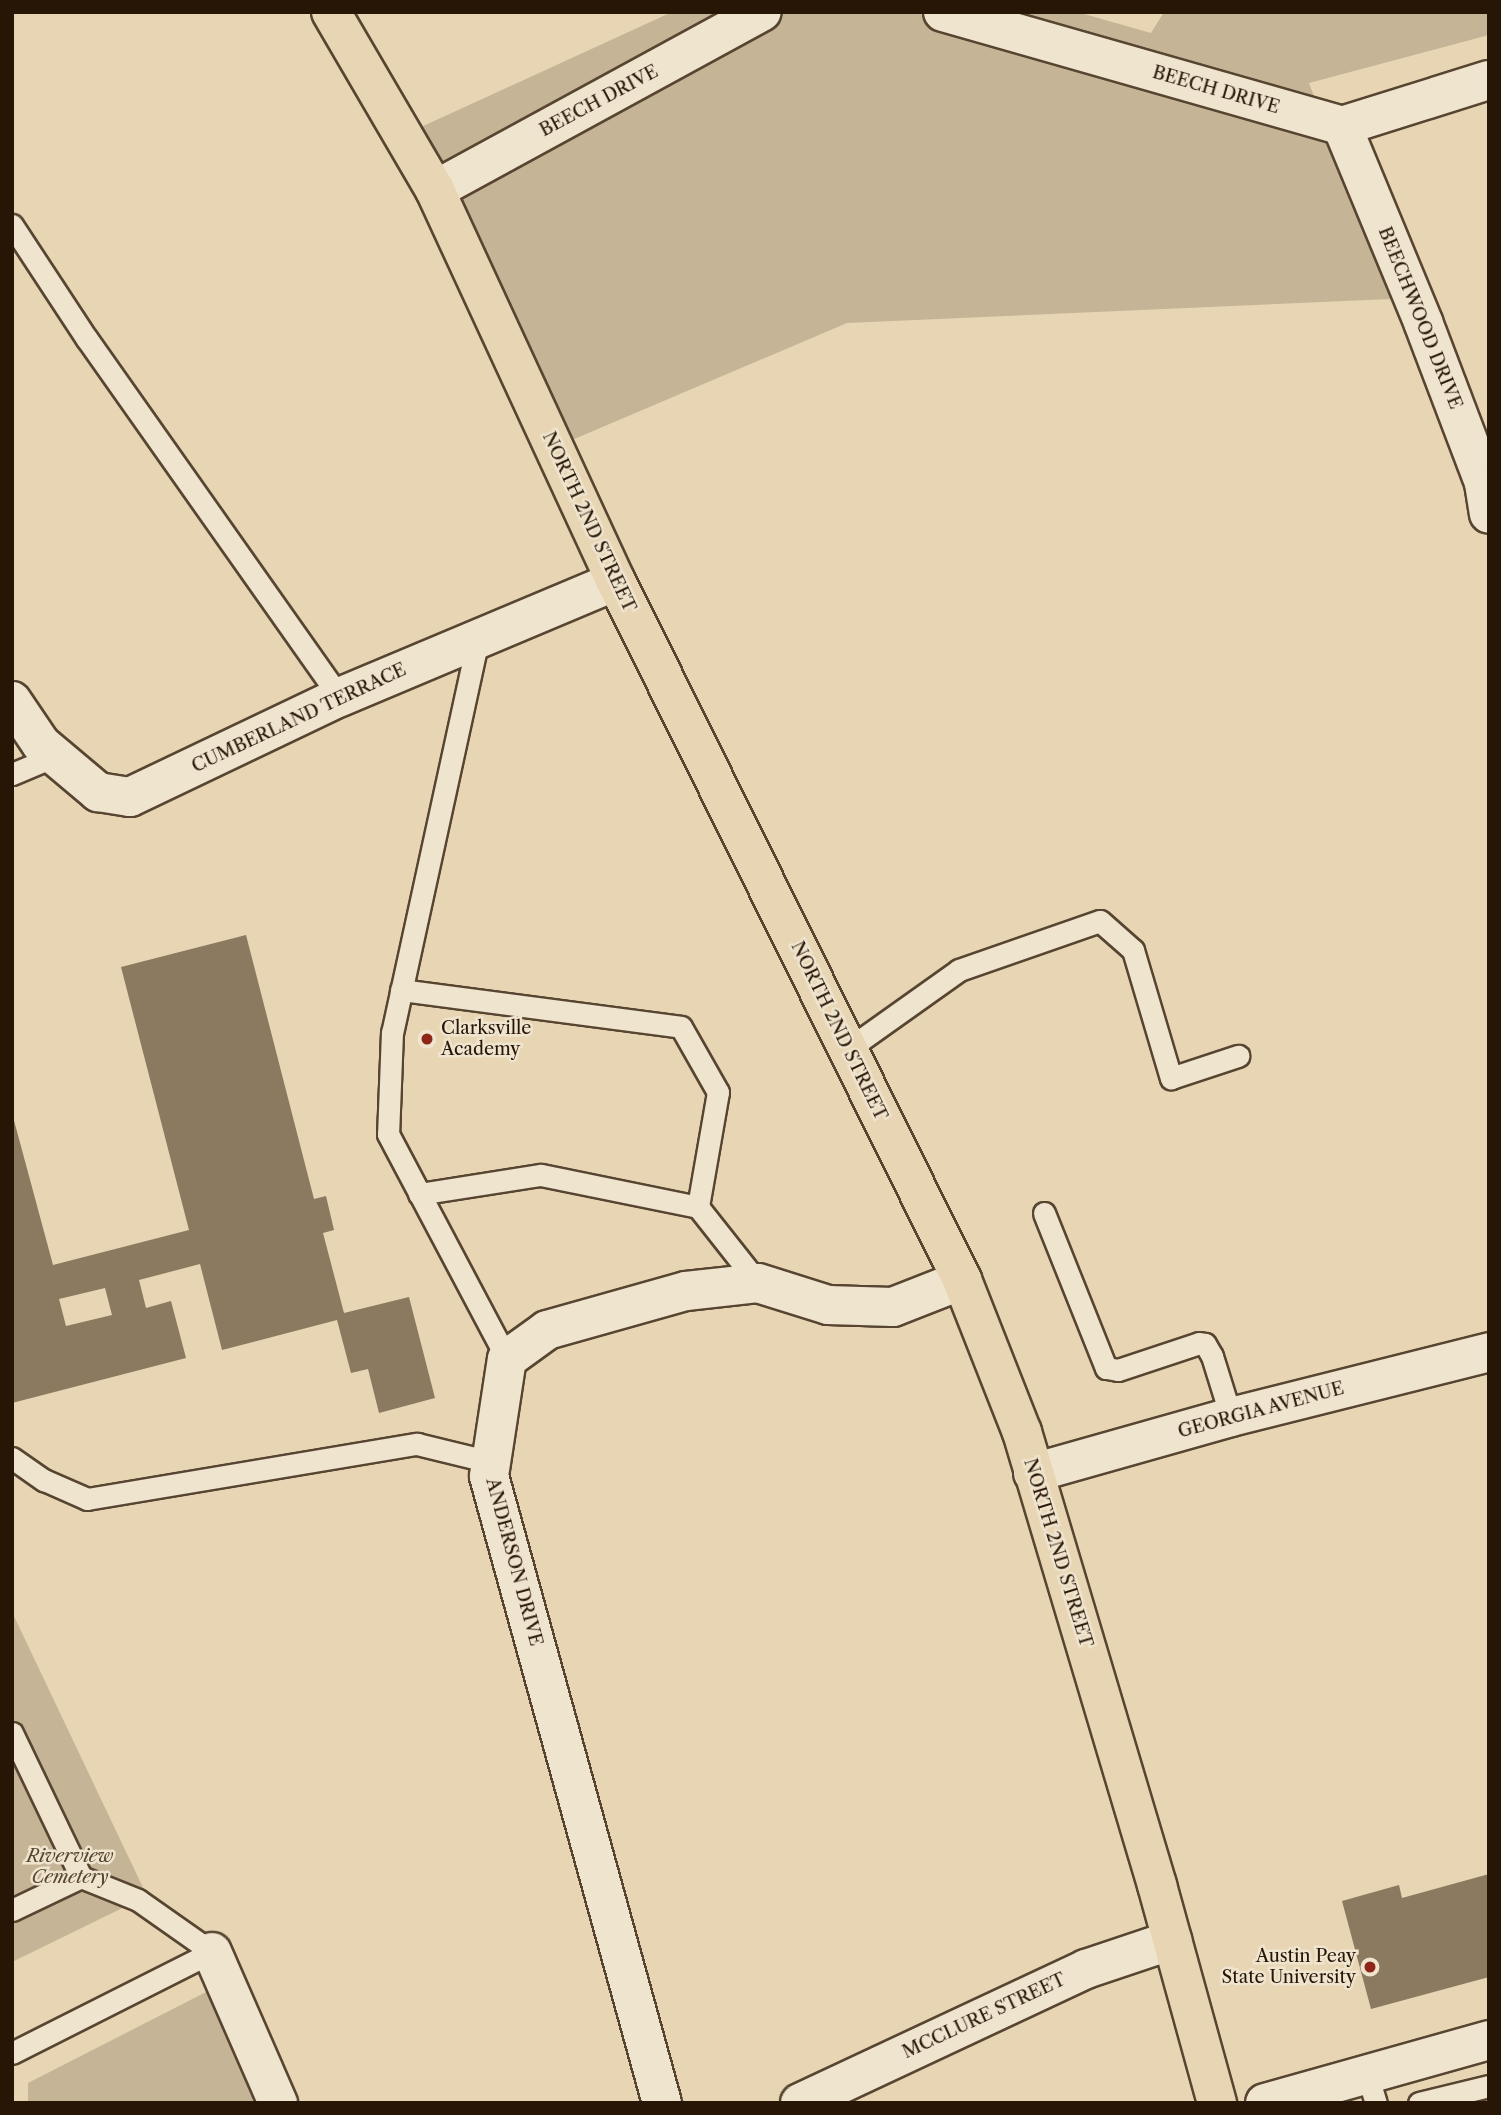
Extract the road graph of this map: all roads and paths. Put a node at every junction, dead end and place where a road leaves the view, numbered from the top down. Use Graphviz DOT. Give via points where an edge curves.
graph roads {
  1 [pos="331,12"];
  2 [pos="762,12"];
  3 [pos="943,12"];
  4 [pos="1489,80"];
  5 [pos="1342,125"];
  6 [pos="435,190"];
  7 [pos="12,225"];
  8 [pos="1489,514"];
  9 [pos="616,581"];
  10 [pos="478,639"];
  11 [pos="340,697"];
  12 [pos="12,701"];
  13 [pos="55,756"];
  14 [pos="12,774"];
  15 [pos="401,990"];
  16 [pos="848,1049"];
  17 [pos="1238,1056"];
  18 [pos="419,1194"];
  19 [pos="698,1207"];
  20 [pos="1044,1213"];
  21 [pos="962,1280"];
  22 [pos="758,1283"];
  23 [pos="1489,1352"];
  24 [pos="507,1359"];
  25 [pos="1231,1417"];
  26 [pos="12,1458"];
  27 [pos="491,1462"];
  28 [pos="1033,1473"];
  29 [pos="12,1733"];
  30 [pos="81,1877"];
  31 [pos="12,1910"];
  32 [pos="1172,1940"];
  33 [pos="212,1952"];
  34 [pos="1489,2040"];
  35 [pos="12,2053"];
  36 [pos="1489,2086"];
  37 [pos="1371,2088"];
  38 [pos="278,2103"];
  39 [pos="662,2103"];
  40 [pos="800,2103"];
  41 [pos="1217,2103"];
  42 [pos="1265,2103"];
  43 [pos="1419,2103"];
  1 -- 6 [label="main road, NORTH 2ND STREET"];
  2 -- 6 [label="street, BEECH DRIVE"];
  3 -- 5 [label="street, BEECH DRIVE"];
  4 -- 5 [label="street"];
  5 -- 8 [label="street, BEECHWOOD DRIVE" via="1433,347 1484,483"];
  6 -- 9 [label="main road, NORTH 2ND STREET"];
  7 -- 11 [label="lane"];
  9 -- 10 [label="street, CUMBERLAND TERRACE"];
  9 -- 16 [label="main road, NORTH 2ND STREET"];
  10 -- 11 [label="street, CUMBERLAND TERRACE"];
  10 -- 15 [label="lane"];
  11 -- 13 [label="street, CUMBERLAND TERRACE" via="130,797 98,792"];
  12 -- 13 [label="street, CUMBERLAND TERRACE" via="41,744"];
  13 -- 14 [label="lane"];
  15 -- 18 [label="lane" via="392,1032 388,1134"];
  15 -- 19 [label="lane" via="681,1027 718,1092"];
  16 -- 17 [label="lane" via="958,970 1100,921 1133,950 1171,1078"];
  16 -- 21 [label="main road, NORTH 2ND STREET"];
  18 -- 19 [label="lane" via="541,1175"];
  18 -- 24 [label="lane"];
  19 -- 22 [label="lane"];
  20 -- 25 [label="lane" via="1106,1368 1118,1370 1205,1344"];
  21 -- 22 [label="street" via="893,1307 828,1305"];
  21 -- 28 [label="main road, NORTH 2ND STREET" via="1022,1432"];
  22 -- 24 [label="street" via="686,1292 547,1330"];
  23 -- 25 [label="street, GEORGIA AVENUE"];
  24 -- 27 [label="street, ANDERSON DRIVE"];
  25 -- 28 [label="street, GEORGIA AVENUE"];
  26 -- 27 [label="lane" via="44,1480 87,1499 417,1444"];
  27 -- 39 [label="street, ANDERSON DRIVE" via="489,1476"];
  28 -- 32 [label="main road, NORTH 2ND STREET"];
  29 -- 30 [label="lane"];
  30 -- 31 [label="lane"];
  30 -- 33 [label="lane" via="138,1900"];
  32 -- 40 [label="street, MCCLURE STREET" via="1086,1969"];
  32 -- 41 [label="main road, NORTH 2ND STREET"];
  33 -- 35 [label="lane"];
  33 -- 38 [label="street"];
  34 -- 37 [label="street"];
  36 -- 43 [label="lane"];
  37 -- 42 [label="street"];
}
